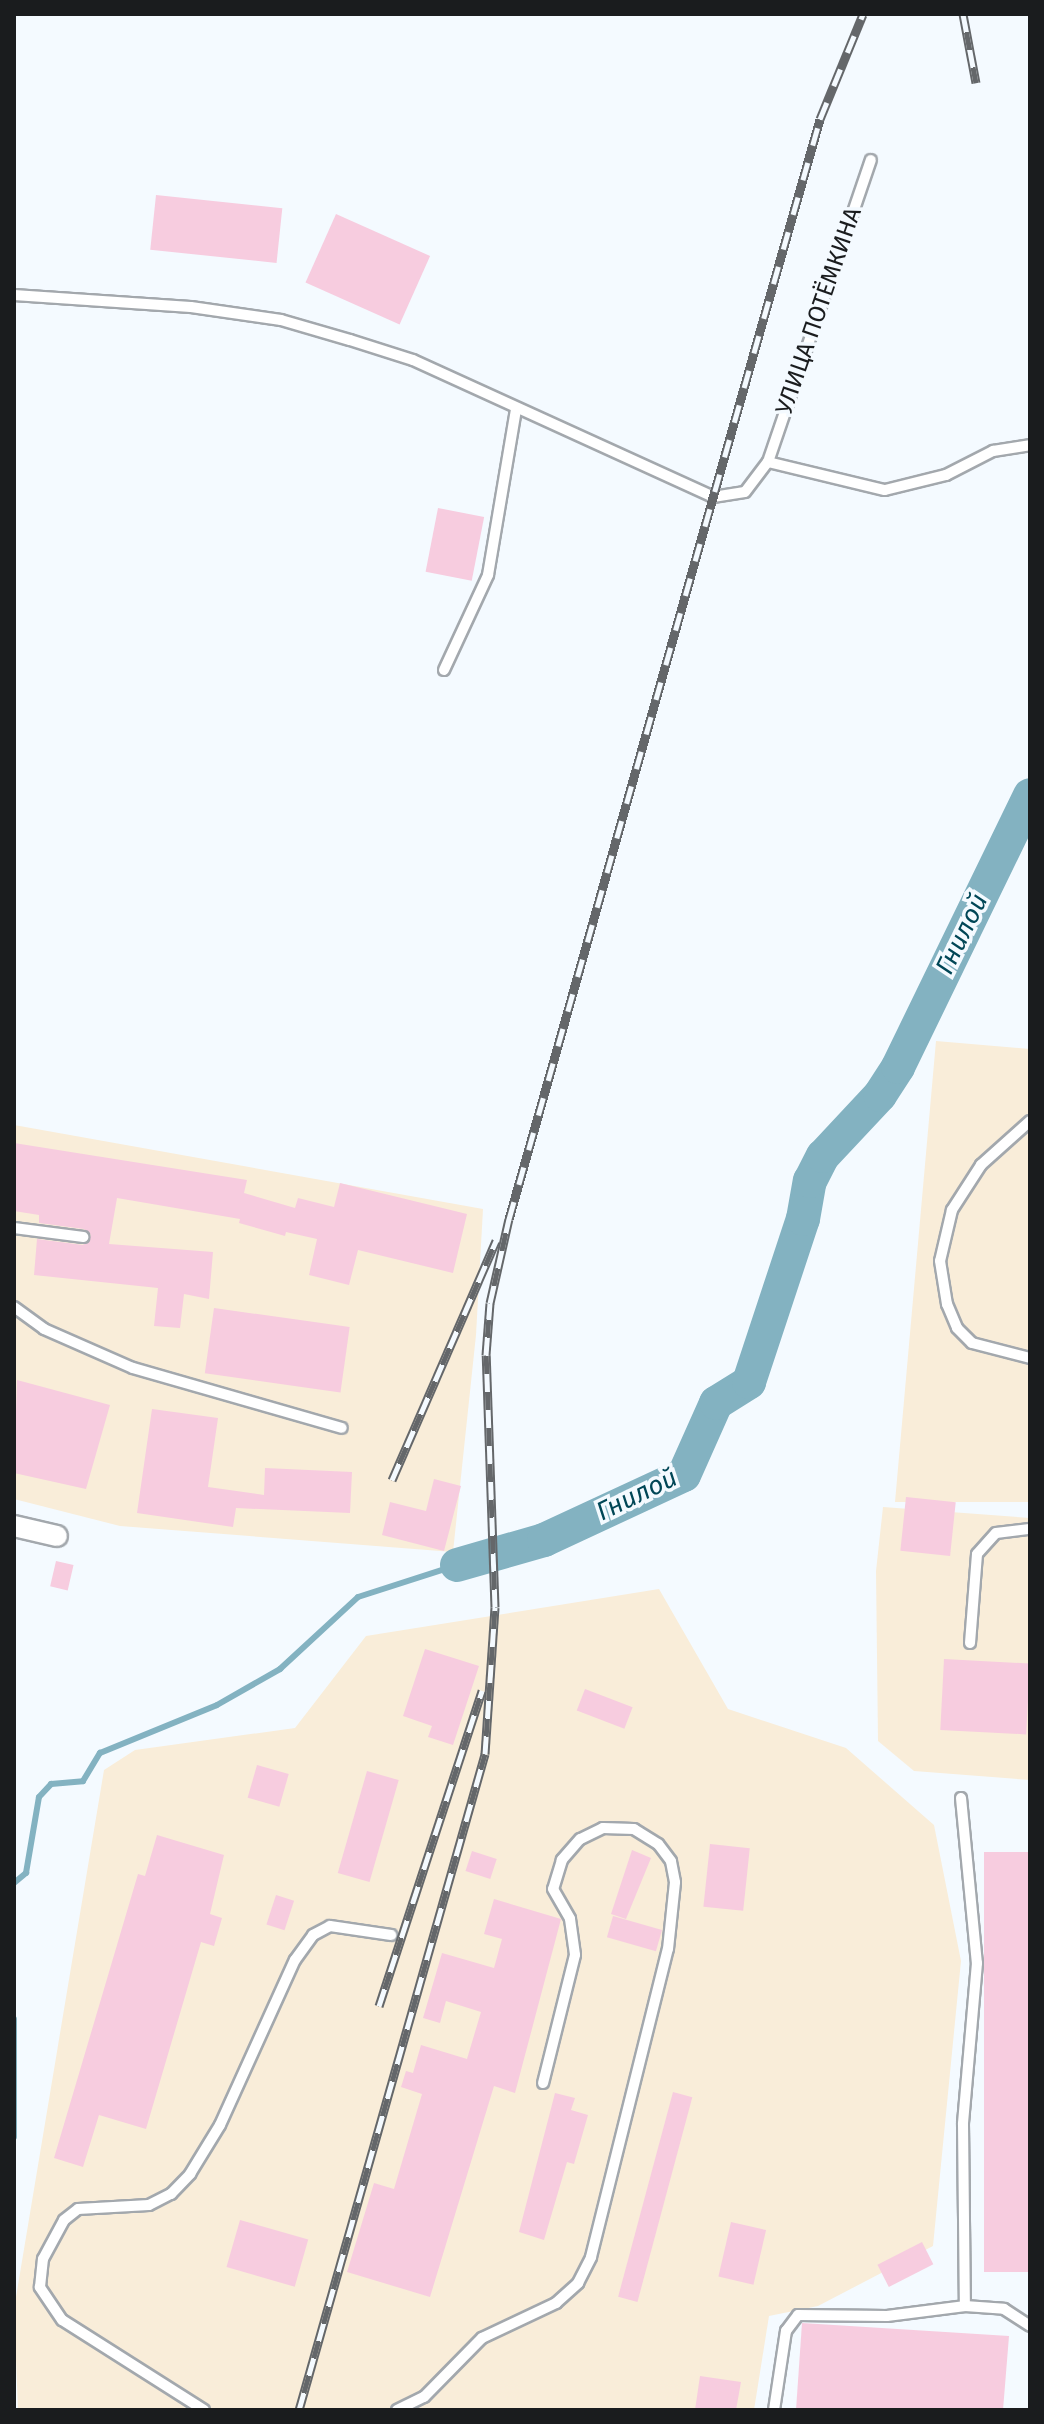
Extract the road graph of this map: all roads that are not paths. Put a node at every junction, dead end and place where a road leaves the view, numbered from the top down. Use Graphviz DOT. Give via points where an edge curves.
graph roads {
  1 [pos="871,160"];
  2 [pos="14,295"];
  3 [pos="516,409"];
  4 [pos="1030,445"];
  5 [pos="768,462"];
  6 [pos="444,670"];
  7 [pos="1030,1121"];
  8 [pos="14,1228"];
  9 [pos="83,1237"];
  10 [pos="14,1307"];
  11 [pos="1030,1358"];
  12 [pos="342,1428"];
  13 [pos="14,1526"];
  14 [pos="1030,1529"];
  15 [pos="57,1536"];
  16 [pos="970,1643"];
  17 [pos="961,1798"];
  18 [pos="391,1935"];
  19 [pos="543,2083"];
  20 [pos="965,2306"];
  21 [pos="1030,2326"];
  22 [pos="204,2410"];
  23 [pos="397,2410"];
  24 [pos="774,2410"];
  1 -- 5 [label="lane, УЛИЦА ПОТЁМКИНА"];
  2 -- 3 [label="lane" via="191,307 281,320 413,360"];
  3 -- 5 [label="lane" via="713,497 745,492"];
  3 -- 6 [label="lane" via="488,575"];
  4 -- 5 [label="lane" via="993,451 946,475 885,490"];
  7 -- 11 [label="lane" via="981,1165 952,1210 940,1261 957,1328 972,1343"];
  8 -- 9 [label="lane"];
  10 -- 12 [label="lane" via="44,1329 133,1368"];
  13 -- 15 [label="street"];
  14 -- 16 [label="lane" via="996,1533 977,1554"];
  17 -- 20 [label="lane" via="977,1963 963,2124"];
  18 -- 22 [label="lane" via="330,1926 313,1935 295,1960 220,2125 190,2174 171,2194 149,2205 78,2209 64,2220 43,2259 40,2287 62,2320"];
  19 -- 23 [label="lane" via="575,1955 570,1919 553,1889 562,1860 580,1839 603,1828 634,1829 658,1844 671,1861 675,1882 668,1949 591,2257 578,2283 556,2303 482,2338 424,2397"];
  20 -- 21 [label="lane" via="1004,2309"];
  20 -- 24 [label="lane" via="887,2316 798,2315 786,2331"];
}
